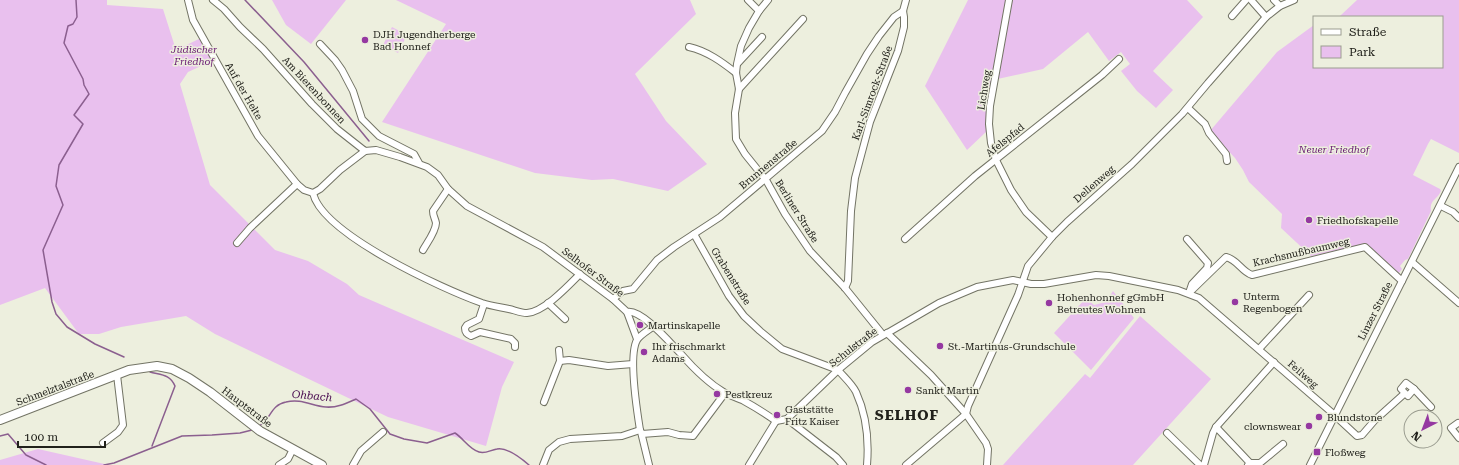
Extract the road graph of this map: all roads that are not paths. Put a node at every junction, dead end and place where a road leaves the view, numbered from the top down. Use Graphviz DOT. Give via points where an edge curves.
graph roads {
  1 [pos="188,0"];
  2 [pos="213,0"];
  3 [pos="748,0"];
  4 [pos="768,0"];
  5 [pos="906,0"];
  6 [pos="1009,0"];
  7 [pos="1246,0"];
  8 [pos="1251,0"];
  9 [pos="1274,0"];
  10 [pos="1294,0"];
  11 [pos="1280,6"];
  12 [pos="759,11"];
  13 [pos="903,11"];
  14 [pos="1232,16"];
  15 [pos="1266,17"];
  16 [pos="804,19"];
  17 [pos="762,37"];
  18 [pos="320,44"];
  19 [pos="690,47"];
  20 [pos="1119,59"];
  21 [pos="737,64"];
  22 [pos="736,73"];
  23 [pos="739,89"];
  24 [pos="1188,108"];
  25 [pos="365,151"];
  26 [pos="996,160"];
  27 [pos="1227,161"];
  28 [pos="419,163"];
  29 [pos="1459,167"];
  30 [pos="766,180"];
  31 [pos="297,184"];
  32 [pos="448,189"];
  33 [pos="313,193"];
  34 [pos="1441,206"];
  35 [pos="1459,218"];
  36 [pos="694,234"];
  37 [pos="1052,237"];
  38 [pos="905,239"];
  39 [pos="1187,239"];
  40 [pos="237,243"];
  41 [pos="423,250"];
  42 [pos="1412,262"];
  43 [pos="580,274"];
  44 [pos="1402,281"];
  45 [pos="1023,282"];
  46 [pos="846,289"];
  47 [pos="1189,293"];
  48 [pos="1309,295"];
  49 [pos="613,299"];
  50 [pos="548,303"];
  51 [pos="1459,303"];
  52 [pos="484,304"];
  53 [pos="627,312"];
  54 [pos="564,319"];
  55 [pos="654,326"];
  56 [pos="885,334"];
  57 [pos="637,339"];
  58 [pos="515,347"];
  59 [pos="1259,349"];
  60 [pos="559,350"];
  61 [pos="560,361"];
  62 [pos="1274,362"];
  63 [pos="633,364"];
  64 [pos="838,370"];
  65 [pos="117,375"];
  66 [pos="189,378"];
  67 [pos="1414,389"];
  68 [pos="725,393"];
  69 [pos="1404,394"];
  70 [pos="544,402"];
  71 [pos="1431,407"];
  72 [pos="966,414"];
  73 [pos="1334,415"];
  74 [pos="787,419"];
  75 [pos="0,420"];
  76 [pos="776,421"];
  77 [pos="1458,423"];
  78 [pos="1216,427"];
  79 [pos="383,432"];
  80 [pos="641,432"];
  81 [pos="1167,433"];
  82 [pos="1459,438"];
  83 [pos="103,443"];
  84 [pos="1283,444"];
  85 [pos="294,449"];
  86 [pos="1249,464"];
  87 [pos="279,465"];
  88 [pos="322,465"];
  89 [pos="353,465"];
  90 [pos="543,465"];
  91 [pos="649,465"];
  92 [pos="749,465"];
  93 [pos="843,465"];
  94 [pos="867,465"];
  95 [pos="906,465"];
  96 [pos="987,465"];
  97 [pos="1200,465"];
  98 [pos="1204,465"];
  99 [pos="1310,465"];
  1 -- 31 [label="street, Auf der Helte" via="193,20 258,136"];
  2 -- 25 [label="street, Am Bierenbonnen" via="263,49 337,129"];
  3 -- 12 [label="street"];
  4 -- 12 [label="street, Berliner Straße"];
  5 -- 13 [label="street, Karl-Simrock-Straße"];
  6 -- 26 [label="street, Lichweg" via="990,106 991,143"];
  7 -- 14 [label="street"];
  8 -- 15 [label="street"];
  9 -- 11 [label="street"];
  10 -- 11 [label="street, Dellenweg"];
  11 -- 15 [label="street, Dellenweg"];
  12 -- 21 [label="street, Berliner Straße" via="741,46"];
  13 -- 30 [label="street, Brunnenstraße" via="891,20 875,42 822,131"];
  13 -- 46 [label="street, Karl-Simrock-Straße" via="904,27 898,51 870,122 855,178"];
  15 -- 24 [label="street, Dellenweg"];
  16 -- 23 [label="street"];
  17 -- 21 [label="street"];
  18 -- 28 [label="street, Selhofer Straße" via="342,70 366,124 379,136 414,154"];
  19 -- 22 [label="street" via="711,55"];
  20 -- 26 [label="street, Afelspfad"];
  21 -- 22 [label="street, Berliner Straße"];
  22 -- 23 [label="street, Berliner Straße"];
  23 -- 30 [label="street, Berliner Straße" via="735,113 736,139"];
  24 -- 27 [label="street" via="1205,124 1226,154"];
  24 -- 37 [label="street, Dellenweg" via="1132,164"];
  25 -- 28 [label="street" via="376,150"];
  25 -- 33 [label="street"];
  26 -- 37 [label="street, Lichweg" via="1026,212"];
  26 -- 38 [label="street, Afelspfad"];
  28 -- 32 [label="street, Selhofer Straße" via="438,175"];
  29 -- 34 [label="street, Linzer Straße"];
  30 -- 36 [label="street, Brunnenstraße"];
  30 -- 46 [label="street, Berliner Straße" via="810,251"];
  31 -- 33 [label="street, Auf der Helte"];
  31 -- 40 [label="street"];
  32 -- 41 [label="street" via="433,211 436,226"];
  32 -- 43 [label="street, Selhofer Straße" via="467,206 543,247"];
  33 -- 52 [label="street" via="314,201 322,211 384,258"];
  34 -- 35 [label="street" via="1454,212"];
  34 -- 42 [label="street, Linzer Straße"];
  36 -- 49 [label="street, Brunnenstraße" via="658,260 633,289 623,291"];
  36 -- 64 [label="street, Grabenstraße" via="729,296 744,316 782,349"];
  37 -- 45 [label="street, Dellenweg" via="1028,266"];
  39 -- 47 [label="street" via="1208,263 1207,268 1192,284"];
  42 -- 44 [label="street, Linzer Straße"];
  42 -- 51 [label="street"];
  43 -- 49 [label="street, Selhofer Straße"];
  43 -- 50 [label="street"];
  44 -- 47 [label="street, Krachsnußbaumweg" via="1365,247 1252,275 1233,258 1226,257"];
  44 -- 73 [label="street, Linzer Straße"];
  45 -- 47 [label="street" via="1044,284 1096,275"];
  45 -- 56 [label="street, Schulstraße" via="1014,280 976,287 939,303"];
  45 -- 72 [label="street, Dellenweg"];
  46 -- 56 [label="street, Berliner Straße"];
  47 -- 59 [label="street, Feilweg" via="1204,302"];
  48 -- 59 [label="street"];
  49 -- 53 [label="street, Selhofer Straße"];
  50 -- 52 [label="street" via="526,313"];
  50 -- 54 [label="street"];
  52 -- 58 [label="street" via="479,319 467,325 465,332 471,336 480,332 511,339"];
  53 -- 55 [label="street, Selhofer Straße" via="638,314"];
  53 -- 57 [label="street"];
  55 -- 57 [label="street"];
  55 -- 68 [label="street, Selhofer Straße" via="694,368"];
  56 -- 64 [label="street, Schulstraße"];
  56 -- 72 [label="street, Berliner Straße" via="931,375"];
  57 -- 63 [label="street"];
  59 -- 62 [label="street, Feilweg"];
  60 -- 61 [label="street"];
  61 -- 63 [label="street" via="608,366"];
  61 -- 70 [label="street"];
  62 -- 73 [label="street, Feilweg"];
  62 -- 78 [label="street"];
  63 -- 80 [label="street"];
  64 -- 74 [label="street, Schulstraße"];
  64 -- 94 [label="street" via="855,392 862,412 867,431"];
  65 -- 66 [label="main road, Schmelztalstraße" via="141,367 158,366 172,369"];
  65 -- 75 [label="main road, Schmelztalstraße"];
  65 -- 83 [label="street" via="123,425"];
  66 -- 85 [label="main road, Hauptstraße" via="251,425"];
  67 -- 69 [label="street" via="1408,396"];
  67 -- 69 [label="street" via="1406,383 1400,389"];
  67 -- 71 [label="street"];
  68 -- 76 [label="street, Selhofer Straße"];
  68 -- 80 [label="street" via="693,436 668,432"];
  69 -- 73 [label="street, Feilweg" via="1362,435 1357,436"];
  72 -- 95 [label="street"];
  72 -- 96 [label="street, Berliner Straße" via="986,443"];
  73 -- 99 [label="street, Linzer Straße"];
  74 -- 76 [label="street"];
  74 -- 93 [label="street"];
  76 -- 92 [label="street"];
  77 -- 82 [label="street" via="1451,428"];
  78 -- 86 [label="street"];
  78 -- 98 [label="street"];
  79 -- 89 [label="street" via="362,451"];
  80 -- 90 [label="street" via="560,442 549,450"];
  80 -- 91 [label="street"];
  81 -- 97 [label="street"];
  84 -- 86 [label="street" via="1260,463"];
  85 -- 87 [label="street" via="288,459"];
  85 -- 88 [label="main road, Hauptstraße"];
}
